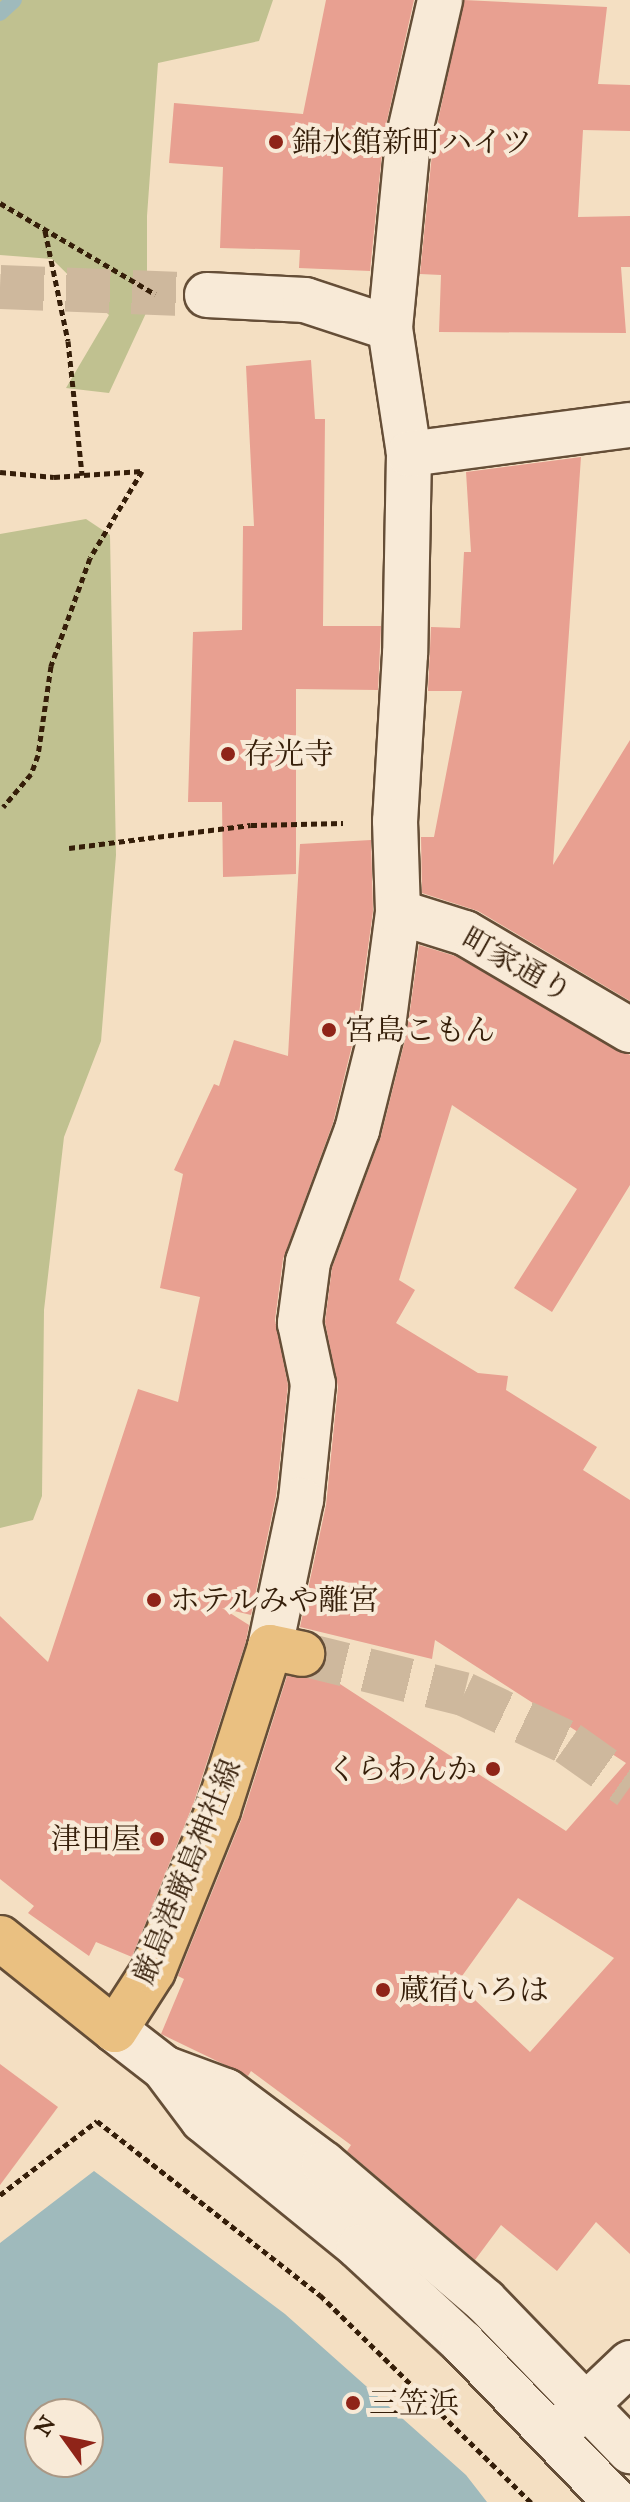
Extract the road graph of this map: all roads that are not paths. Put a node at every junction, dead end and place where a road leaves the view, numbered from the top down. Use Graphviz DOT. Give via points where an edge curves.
graph roads {
  1 [pos="440,0"];
  2 [pos="207,295"];
  3 [pos="390,328"];
  4 [pos="630,425"];
  5 [pos="409,454"];
  6 [pos="398,912"];
  7 [pos="630,1030"];
  8 [pos="286,1651"];
  9 [pos="0,1938"];
  10 [pos="115,2030"];
  11 [pos="164,2068"];
  12 [pos="438,2260"];
  13 [pos="408,2292"];
  14 [pos="630,2363"];
  15 [pos="587,2405"];
  16 [pos="555,2434"];
  17 [pos="630,2451"];
  18 [pos="616,2502"];
  1 -- 3 [label="street" via="408,140"];
  2 -- 3 [label="street" via="305,300"];
  3 -- 5 [label="street"];
  4 -- 5 [label="street"];
  5 -- 6 [label="street" via="395,821"];
  6 -- 7 [label="street, 町家通り" via="465,933"];
  6 -- 8 [label="street" via="383,1026 357,1130 308,1262 300,1323 313,1384"];
  8 -- 10 [label="main road, 厳島港厳島神社線" via="159,1956"];
  9 -- 10 [label="main road"];
  10 -- 11 [label="street"];
  11 -- 12 [label="street" via="226,2091 324,2164"];
  11 -- 13 [label="street" via="203,2120"];
  12 -- 13 [label="street"];
  12 -- 15 [label="street"];
  13 -- 16 [label="street"];
  14 -- 15 [label="street"];
  15 -- 16 [label="street"];
  15 -- 17 [label="street"];
  16 -- 18 [label="street"];
}
